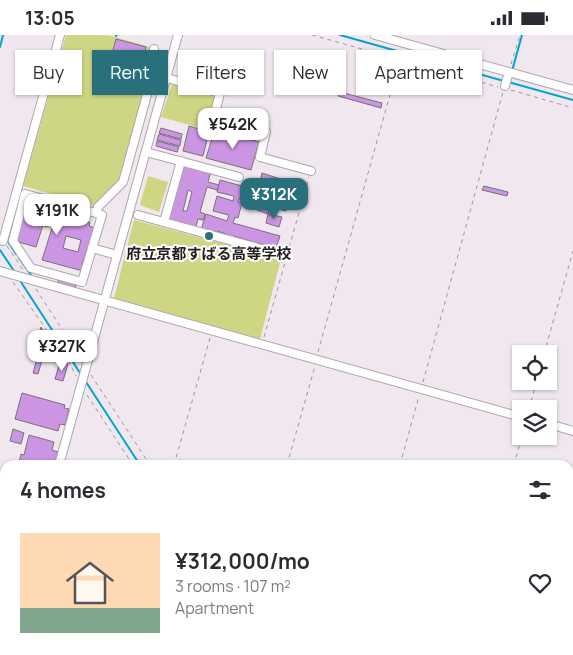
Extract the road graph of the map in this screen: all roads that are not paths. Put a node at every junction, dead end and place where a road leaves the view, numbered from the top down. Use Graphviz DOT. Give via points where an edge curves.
graph roads {
  1 [pos="60,35"];
  2 [pos="178,35"];
  3 [pos="374,35"];
  4 [pos="154,49"];
  5 [pos="508,73"];
  6 [pos="168,74"];
  7 [pos="168,78"];
  8 [pos="504,87"];
  9 [pos="573,90"];
  10 [pos="162,95"];
  11 [pos="146,151"];
  12 [pos="181,161"];
  13 [pos="311,171"];
  14 [pos="240,177"];
  15 [pos="96,213"];
  16 [pos="138,215"];
  17 [pos="164,222"];
  18 [pos="4,241"];
  19 [pos="92,247"];
  20 [pos="280,254"];
  21 [pos="117,255"];
  22 [pos="6,273"];
  23 [pos="104,301"];
  24 [pos="512,414"];
  25 [pos="557,426"];
  26 [pos="573,431"];
  27 [pos="60,460"];
  1 -- 18 [label="street"];
  2 -- 6 [label="street"];
  3 -- 5 [label="street"];
  4 -- 15 [label="street" via="146,79 151,80 123,182"];
  5 -- 8 [label="street"];
  5 -- 9 [label="street"];
  7 -- 13 [label="street" via="220,93 214,117 266,132 260,157"];
  10 -- 11 [label="street"];
  11 -- 12 [label="street"];
  11 -- 21 [label="street"];
  12 -- 14 [label="street"];
  12 -- 17 [label="street"];
  15 -- 19 [label="street" via="102,215"];
  15 -- 19 [label="street" via="25,194 13,241 30,268 82,282"];
  16 -- 17 [label="street"];
  17 -- 20 [label="street"];
  19 -- 21 [label="street"];
  21 -- 23 [label="street"];
  22 -- 23 [label="street"];
  23 -- 24 [label="street"];
  23 -- 27 [label="street"];
  25 -- 26 [label="street"];
}
